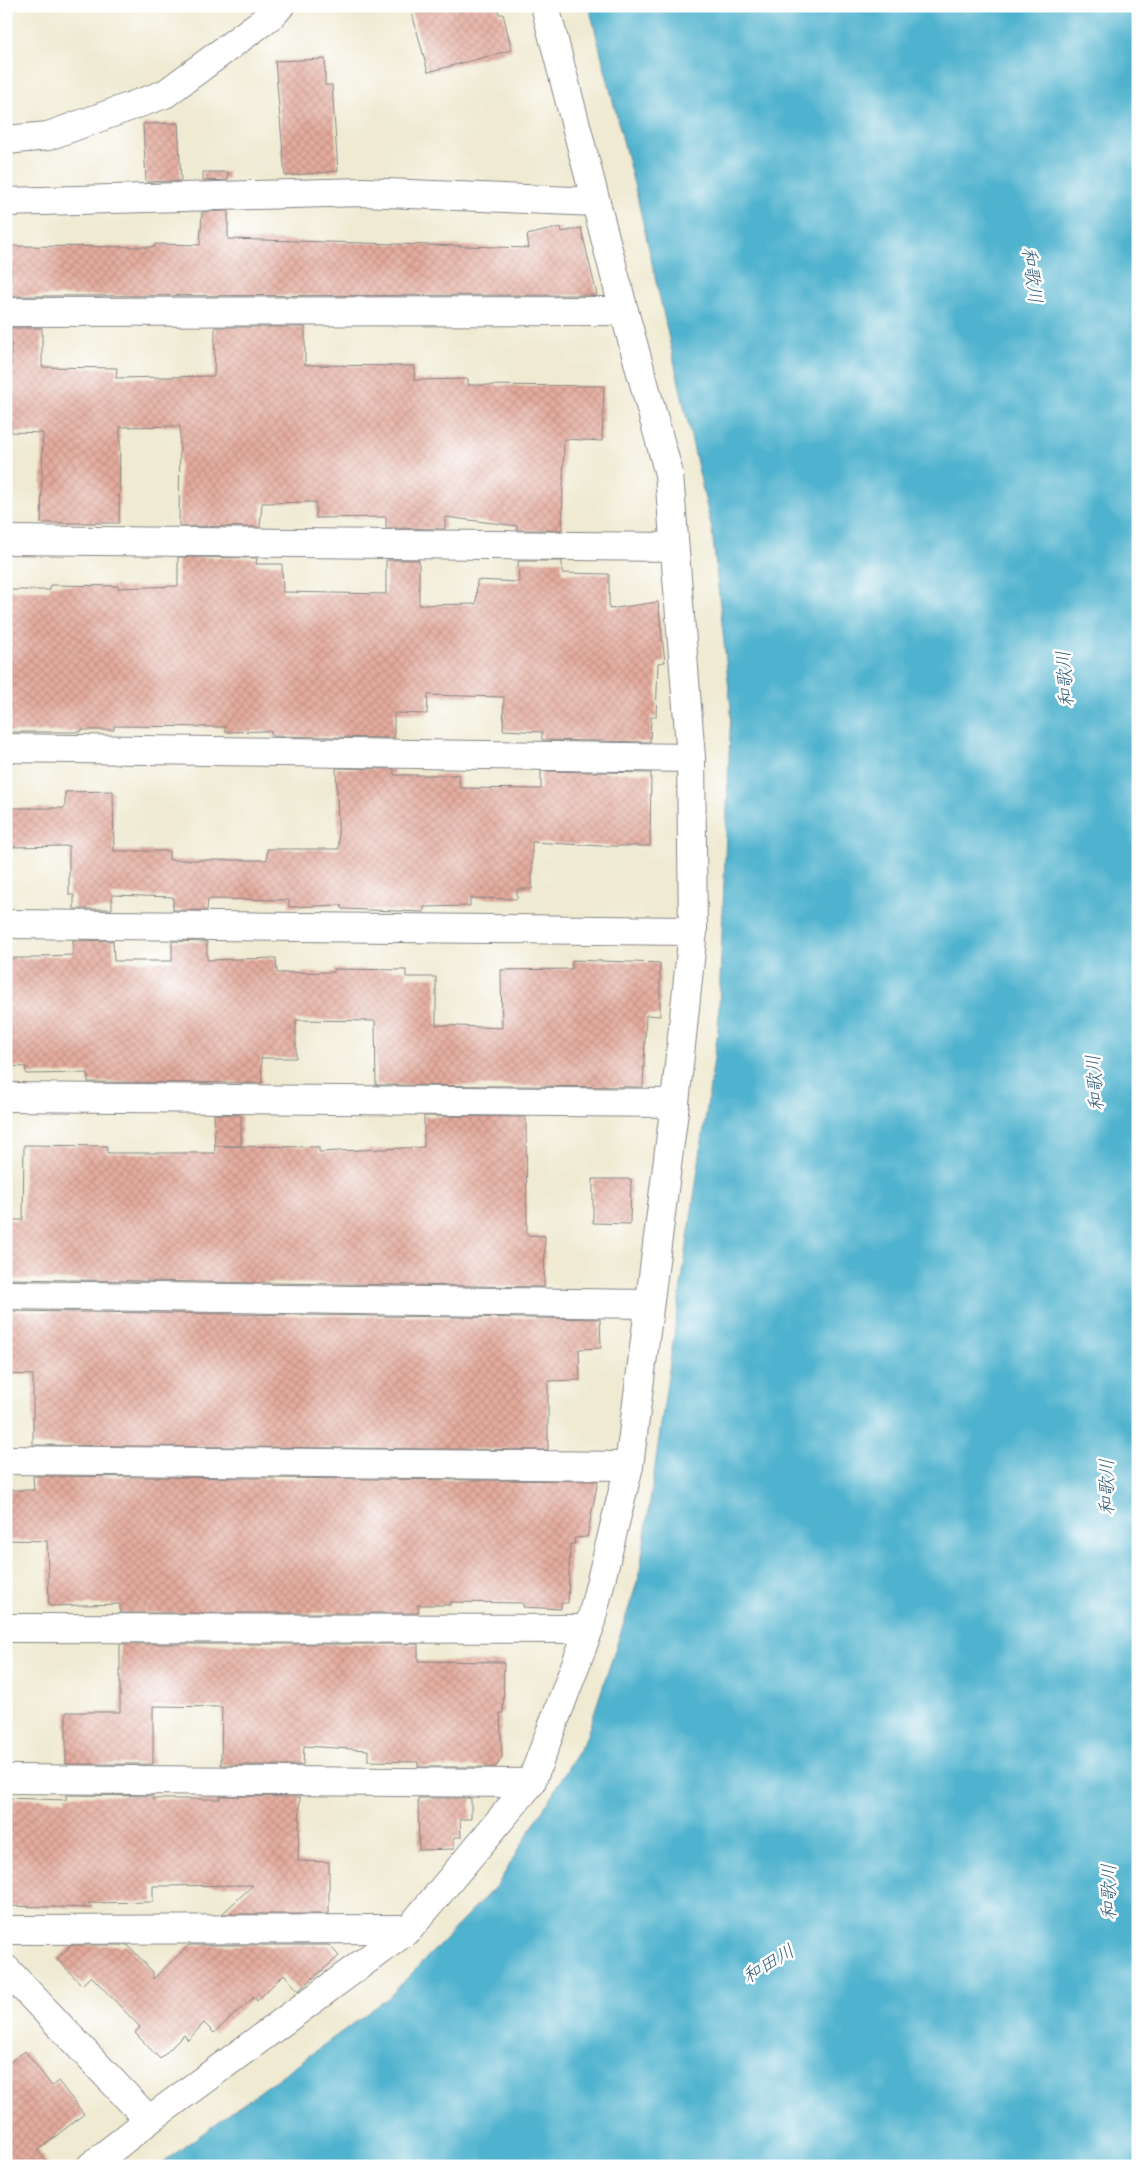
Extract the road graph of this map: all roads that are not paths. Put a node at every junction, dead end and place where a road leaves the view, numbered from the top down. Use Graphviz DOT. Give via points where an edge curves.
graph roads {
  1 [pos="280,6"];
  2 [pos="545,6"];
  3 [pos="6,140"];
  4 [pos="6,202"];
  5 [pos="596,202"];
  6 [pos="624,310"];
  7 [pos="6,312"];
  8 [pos="6,540"];
  9 [pos="674,547"];
  10 [pos="6,748"];
  11 [pos="691,758"];
  12 [pos="6,924"];
  13 [pos="693,931"];
  14 [pos="6,1097"];
  15 [pos="675,1103"];
  16 [pos="6,1295"];
  17 [pos="648,1304"];
  18 [pos="6,1460"];
  19 [pos="629,1466"];
  20 [pos="6,1628"];
  21 [pos="589,1629"];
  22 [pos="6,1780"];
  23 [pos="530,1782"];
  24 [pos="6,1930"];
  25 [pos="409,1930"];
  26 [pos="6,1969"];
  27 [pos="150,2120"];
  28 [pos="90,2166"];
  1 -- 3 [label="street" via="165,94 48,136"];
  2 -- 5 [label="street"];
  4 -- 5 [label="street" via="363,192"];
  5 -- 6 [label="street"];
  6 -- 7 [label="street"];
  6 -- 9 [label="street" via="669,474"];
  8 -- 9 [label="street"];
  9 -- 11 [label="street"];
  10 -- 11 [label="street"];
  11 -- 13 [label="street"];
  12 -- 13 [label="street"];
  13 -- 15 [label="street"];
  14 -- 15 [label="street"];
  15 -- 17 [label="street"];
  16 -- 17 [label="street"];
  17 -- 19 [label="street"];
  18 -- 19 [label="street"];
  19 -- 21 [label="street"];
  20 -- 21 [label="street"];
  21 -- 23 [label="street"];
  22 -- 23 [label="street"];
  23 -- 25 [label="street"];
  24 -- 25 [label="street"];
  25 -- 27 [label="street"];
  26 -- 27 [label="street"];
  27 -- 28 [label="street"];
}
